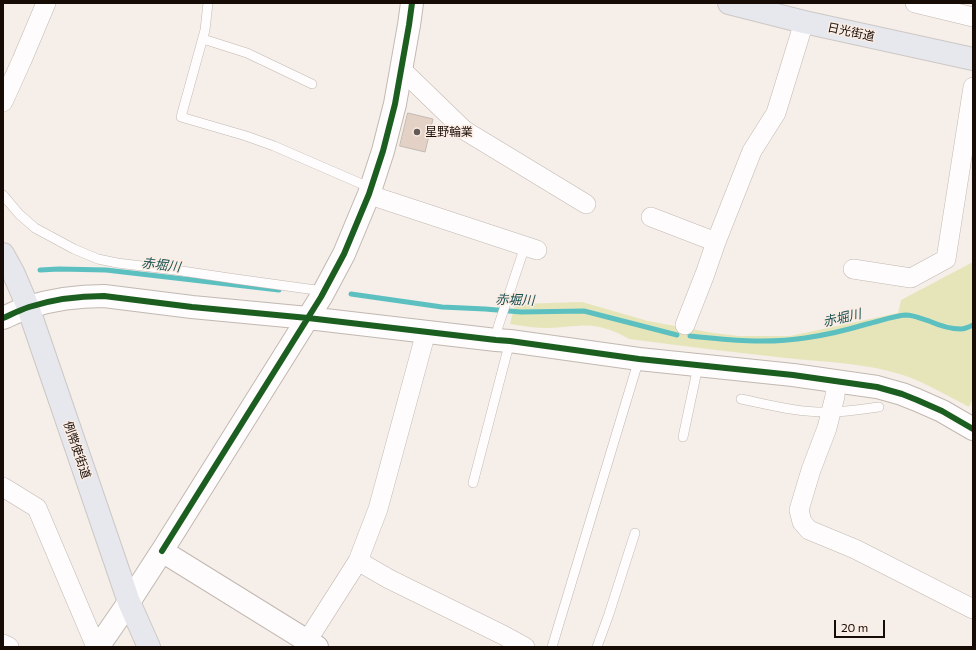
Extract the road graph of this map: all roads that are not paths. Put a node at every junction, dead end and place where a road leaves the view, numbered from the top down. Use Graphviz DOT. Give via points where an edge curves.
graph roads {
  1 [pos="46,3"];
  2 [pos="208,3"];
  3 [pos="412,3"];
  4 [pos="729,3"];
  5 [pos="914,3"];
  6 [pos="973,17"];
  7 [pos="804,22"];
  8 [pos="203,39"];
  9 [pos="973,59"];
  10 [pos="401,69"];
  11 [pos="312,84"];
  12 [pos="973,87"];
  13 [pos="3,102"];
  14 [pos="370,191"];
  15 [pos="3,195"];
  16 [pos="586,204"];
  17 [pos="651,217"];
  18 [pos="716,242"];
  19 [pos="531,248"];
  20 [pos="3,254"];
  21 [pos="853,269"];
  22 [pos="325,291"];
  23 [pos="28,307"];
  24 [pos="3,318"];
  25 [pos="308,318"];
  26 [pos="685,325"];
  27 [pos="426,332"];
  28 [pos="503,341"];
  29 [pos="639,359"];
  30 [pos="698,366"];
  31 [pos="836,381"];
  32 [pos="741,399"];
  33 [pos="879,407"];
  34 [pos="830,412"];
  35 [pos="973,428"];
  36 [pos="683,437"];
  37 [pos="473,484"];
  38 [pos="3,487"];
  39 [pos="634,533"];
  40 [pos="162,551"];
  41 [pos="358,560"];
  42 [pos="129,602"];
  43 [pos="973,609"];
  44 [pos="3,644"];
  45 [pos="312,644"];
  46 [pos="9,647"];
  47 [pos="97,647"];
  48 [pos="149,647"];
  49 [pos="525,647"];
  50 [pos="552,647"];
  51 [pos="597,647"];
  1 -- 13 [label="street"];
  2 -- 8 [label="lane"];
  3 -- 10 [label="street"];
  4 -- 7 [label="highway, 日光街道"];
  5 -- 6 [label="street"];
  7 -- 9 [label="highway, 日光街道"];
  7 -- 18 [label="street" via="776,113 752,151"];
  8 -- 11 [label="lane" via="247,53"];
  8 -- 14 [label="lane" via="181,117 274,146"];
  10 -- 14 [label="street" via="395,104"];
  10 -- 16 [label="street" via="464,130"];
  12 -- 21 [label="street" via="946,259 911,278"];
  14 -- 19 [label="street" via="379,198"];
  14 -- 22 [label="street" via="344,254"];
  15 -- 22 [label="lane" via="35,228 98,259"];
  17 -- 18 [label="street"];
  18 -- 26 [label="street"];
  19 -- 28 [label="lane" via="498,327"];
  20 -- 23 [label="highway, 例幣使街道"];
  22 -- 25 [label="street"];
  23 -- 24 [label="street"];
  23 -- 25 [label="street" via="58,299 104,296"];
  23 -- 42 [label="highway, 例幣使街道"];
  25 -- 27 [label="street"];
  25 -- 40 [label="street"];
  27 -- 28 [label="street"];
  27 -- 41 [label="street" via="378,509"];
  28 -- 29 [label="street"];
  28 -- 37 [label="lane"];
  29 -- 30 [label="street"];
  29 -- 50 [label="lane"];
  30 -- 31 [label="street"];
  30 -- 36 [label="lane"];
  31 -- 34 [label="street"];
  31 -- 35 [label="street" via="877,387 902,394"];
  32 -- 34 [label="lane" via="779,407"];
  33 -- 34 [label="lane"];
  34 -- 43 [label="street" via="799,510 802,522 809,530 855,549"];
  38 -- 47 [label="street" via="37,508"];
  39 -- 51 [label="lane"];
  40 -- 42 [label="street"];
  40 -- 45 [label="street"];
  41 -- 45 [label="street"];
  41 -- 49 [label="street" via="389,579"];
  42 -- 47 [label="street"];
  42 -- 48 [label="highway, 例幣使街道"];
  44 -- 46 [label="street"];
}
